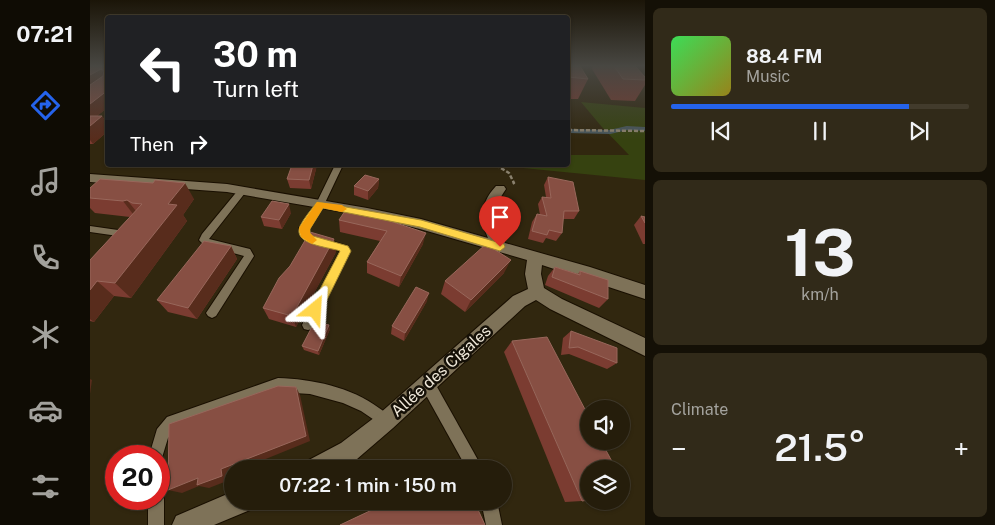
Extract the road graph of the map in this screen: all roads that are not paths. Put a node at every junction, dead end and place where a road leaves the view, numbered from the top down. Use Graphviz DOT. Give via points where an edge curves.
graph roads {
  1 [pos="338,167"];
  2 [pos="90,178"];
  3 [pos="500,189"];
  4 [pos="242,191"];
  5 [pos="319,205"];
  6 [pos="134,226"];
  7 [pos="90,229"];
  8 [pos="500,247"];
  9 [pos="535,258"];
  10 [pos="537,292"];
  11 [pos="645,292"];
  12 [pos="212,313"];
  13 [pos="308,325"];
  14 [pos="645,347"];
  15 [pos="427,383"];
  16 [pos="386,421"];
  17 [pos="159,445"];
  18 [pos="332,460"];
  19 [pos="470,460"];
  20 [pos="224,508"];
  21 [pos="156,510"];
  22 [pos="491,510"];
  23 [pos="156,525"];
  24 [pos="185,525"];
  25 [pos="494,525"];
  1 -- 5 [label="lane"];
  2 -- 4 [label="street"];
  3 -- 8 [label="street" via="489,208 488,220"];
  4 -- 5 [label="street"];
  4 -- 12 [label="lane" via="204,240 247,252 249,256"];
  5 -- 8 [label="street" via="421,224"];
  5 -- 13 [label="lane" via="304,228 304,234 345,251"];
  6 -- 7 [label="lane" via="118,233"];
  8 -- 9 [label="street"];
  9 -- 10 [label="street" via="532,274"];
  9 -- 11 [label="street"];
  10 -- 14 [label="street"];
  10 -- 15 [label="street, Allée des Cigales" via="519,301"];
  15 -- 16 [label="street, Allée des Cigales"];
  15 -- 19 [label="lane"];
  16 -- 17 [label="lane" via="363,405 320,389 295,384 278,385 172,422 162,434"];
  16 -- 18 [label="street, Allée des Cigales" via="349,451"];
  20 -- 24 [label="street"];
  21 -- 23 [label="lane"];
  22 -- 25 [label="lane"];
}
